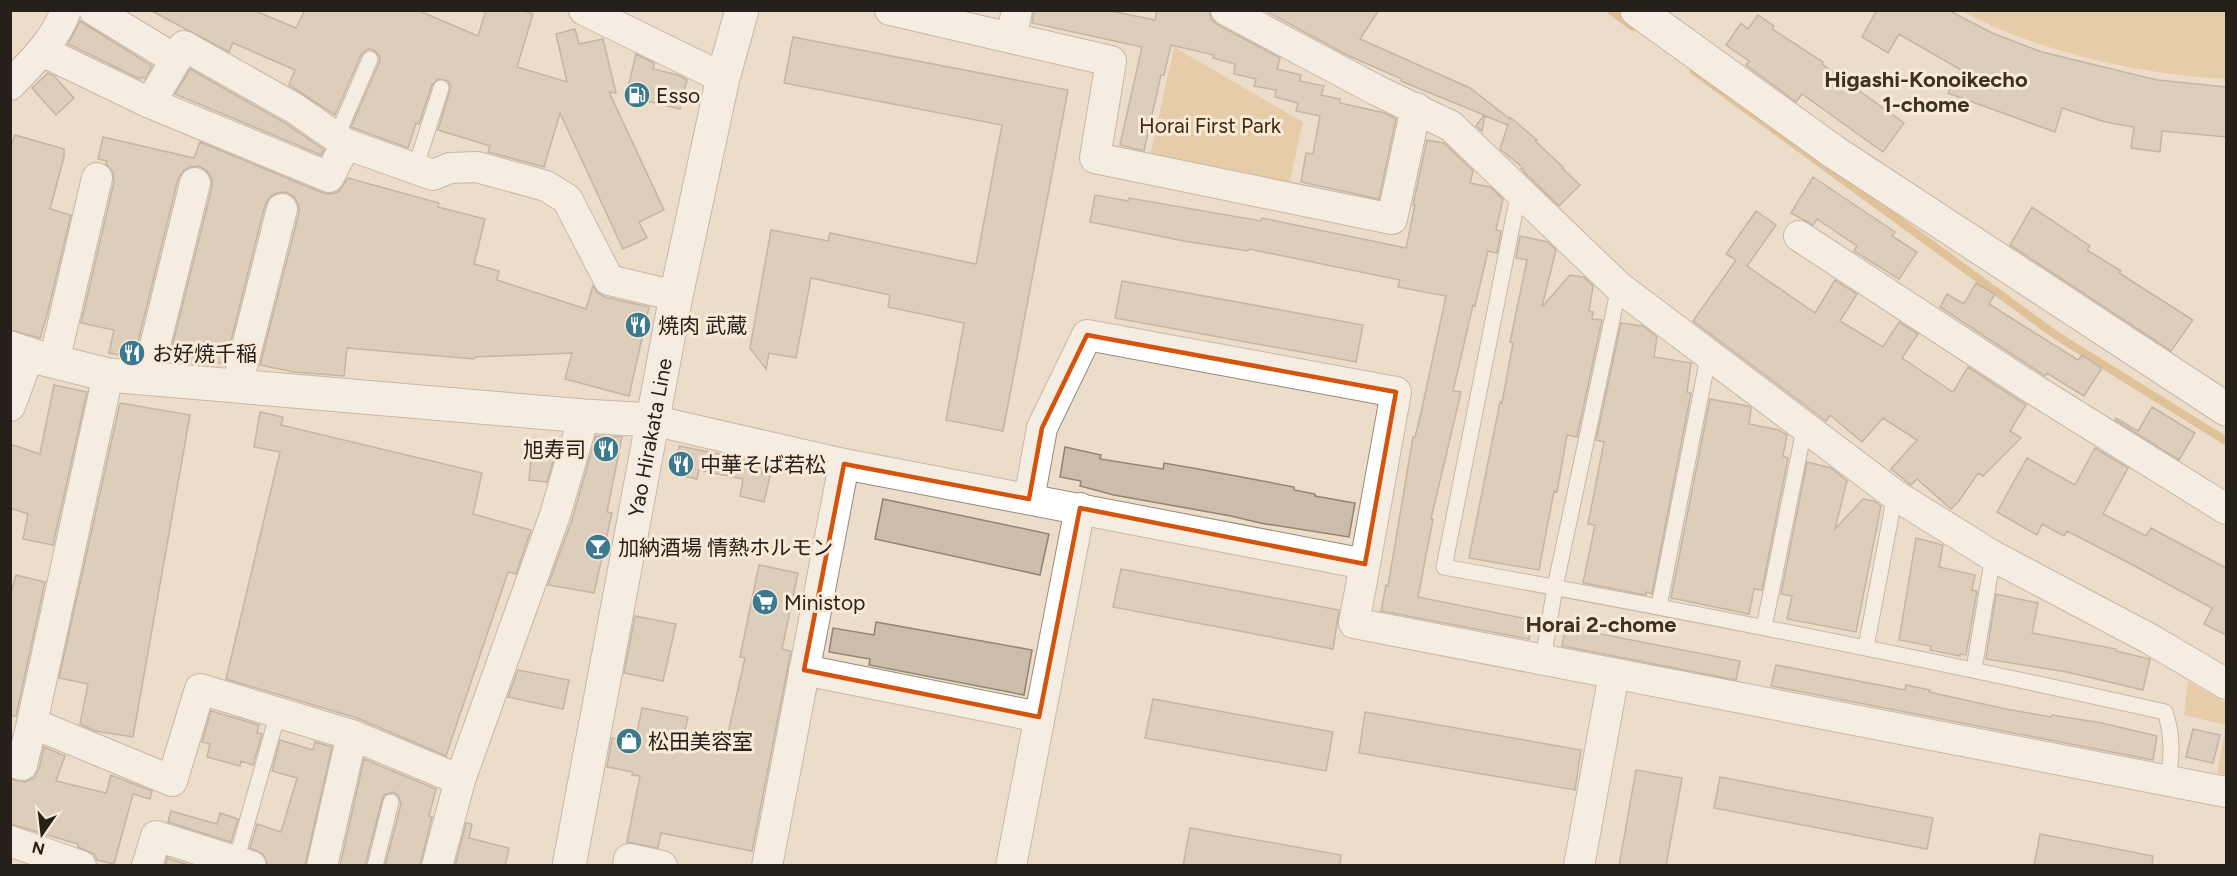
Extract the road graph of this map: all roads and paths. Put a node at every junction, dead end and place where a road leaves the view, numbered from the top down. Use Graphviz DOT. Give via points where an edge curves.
graph roads {
  1 [pos="66,10"];
  2 [pos="94,10"];
  3 [pos="584,10"];
  4 [pos="742,10"];
  5 [pos="890,10"];
  6 [pos="1226,10"];
  7 [pos="1637,10"];
  8 [pos="611,17"];
  9 [pos="1014,24"];
  10 [pos="42,51"];
  11 [pos="370,59"];
  12 [pos="176,60"];
  13 [pos="723,78"];
  14 [pos="10,85"];
  15 [pos="441,88"];
  16 [pos="150,103"];
  17 [pos="1416,108"];
  18 [pos="341,141"];
  19 [pos="415,169"];
  20 [pos="98,178"];
  21 [pos="195,183"];
  22 [pos="1519,191"];
  23 [pos="282,209"];
  24 [pos="1799,236"];
  25 [pos="1619,287"];
  26 [pos="676,296"];
  27 [pos="1709,353"];
  28 [pos="31,355"];
  29 [pos="108,375"];
  30 [pos="147,378"];
  31 [pos="237,386"];
  32 [pos="10,406"];
  33 [pos="2226,409"];
  34 [pos="584,416"];
  35 [pos="651,420"];
  36 [pos="1805,425"];
  37 [pos="844,464"];
  38 [pos="1895,495"];
  39 [pos="1029,499"];
  40 [pos="1080,508"];
  41 [pos="2226,509"];
  42 [pos="1993,556"];
  43 [pos="1365,564"];
  44 [pos="1555,587"];
  45 [pos="1659,606"];
  46 [pos="1764,627"];
  47 [pos="1866,647"];
  48 [pos="1543,660"];
  49 [pos="1974,669"];
  50 [pos="804,670"];
  51 [pos="1614,674"];
  52 [pos="2226,684"];
  53 [pos="1039,717"];
  54 [pos="32,723"];
  55 [pos="274,727"];
  56 [pos="352,735"];
  57 [pos="10,761"];
  58 [pos="460,780"];
  59 [pos="2168,780"];
  60 [pos="2226,792"];
  61 [pos="391,802"];
  62 [pos="10,841"];
  63 [pos="243,863"];
  64 [pos="81,866"];
  65 [pos="147,866"];
  66 [pos="322,866"];
  67 [pos="375,866"];
  68 [pos="437,866"];
  69 [pos="568,866"];
  70 [pos="628,866"];
  71 [pos="662,866"];
  72 [pos="766,866"];
  73 [pos="1011,866"];
  74 [pos="1579,866"];
  1 -- 10 [label="street" via="60,27"];
  2 -- 12 [label="street"];
  3 -- 8 [label="street"];
  4 -- 13 [label="street, Yao Hirakata Line"];
  5 -- 9 [label="street"];
  6 -- 17 [label="street"];
  7 -- 33 [label="street" via="1834,152"];
  8 -- 13 [label="street"];
  9 -- 17 [label="street" via="1111,60 1095,158 1392,219"];
  10 -- 14 [label="street"];
  10 -- 16 [label="street"];
  11 -- 18 [label="lane"];
  12 -- 16 [label="street"];
  12 -- 18 [label="street" via="184,46 294,108"];
  13 -- 26 [label="street, Yao Hirakata Line"];
  15 -- 19 [label="lane"];
  16 -- 18 [label="street" via="329,177"];
  17 -- 22 [label="street" via="1451,126"];
  18 -- 19 [label="street"];
  19 -- 26 [label="street" via="433,175 450,168 477,167 546,186 567,199 609,280"];
  20 -- 28 [label="street"];
  21 -- 30 [label="street"];
  22 -- 25 [label="street"];
  22 -- 44 [label="lane" via="1444,567"];
  23 -- 31 [label="street"];
  24 -- 41 [label="street" via="2037,392"];
  25 -- 27 [label="street"];
  25 -- 44 [label="lane"];
  26 -- 35 [label="street, Yao Hirakata Line"];
  27 -- 36 [label="street"];
  27 -- 45 [label="lane"];
  28 -- 29 [label="street"];
  28 -- 32 [label="street"];
  29 -- 30 [label="street"];
  29 -- 54 [label="street"];
  30 -- 31 [label="street"];
  31 -- 34 [label="street"];
  34 -- 35 [label="street"];
  34 -- 58 [label="street" via="555,515"];
  35 -- 37 [label="street"];
  35 -- 69 [label="street, Yao Hirakata Line"];
  36 -- 38 [label="street"];
  36 -- 46 [label="lane"];
  37 -- 39 [label="street"];
  37 -- 50 [label="street"];
  38 -- 42 [label="street"];
  38 -- 47 [label="lane"];
  39 -- 40 [label="street"];
  39 -- 43 [label="street" via="1042,428 1087,335 1396,392"];
  40 -- 43 [label="street"];
  40 -- 53 [label="street"];
  42 -- 49 [label="lane"];
  42 -- 52 [label="street"];
  43 -- 48 [label="street" via="1354,623"];
  44 -- 45 [label="lane"];
  44 -- 48 [label="lane"];
  45 -- 46 [label="lane"];
  46 -- 47 [label="lane"];
  47 -- 49 [label="lane"];
  48 -- 51 [label="street"];
  49 -- 59 [label="lane" via="2164,712 2172,754"];
  50 -- 53 [label="street"];
  50 -- 72 [label="street"];
  51 -- 59 [label="street"];
  51 -- 74 [label="street"];
  53 -- 73 [label="street"];
  54 -- 56 [label="street" via="172,781 200,689"];
  54 -- 57 [label="street" via="22,765"];
  55 -- 63 [label="lane"];
  56 -- 58 [label="street"];
  56 -- 66 [label="street"];
  58 -- 68 [label="street"];
  59 -- 60 [label="street"];
  61 -- 67 [label="lane"];
  62 -- 64 [label="street"];
  63 -- 65 [label="street" via="156,836"];
  70 -- 71 [label="street" via="629,859"];
}
